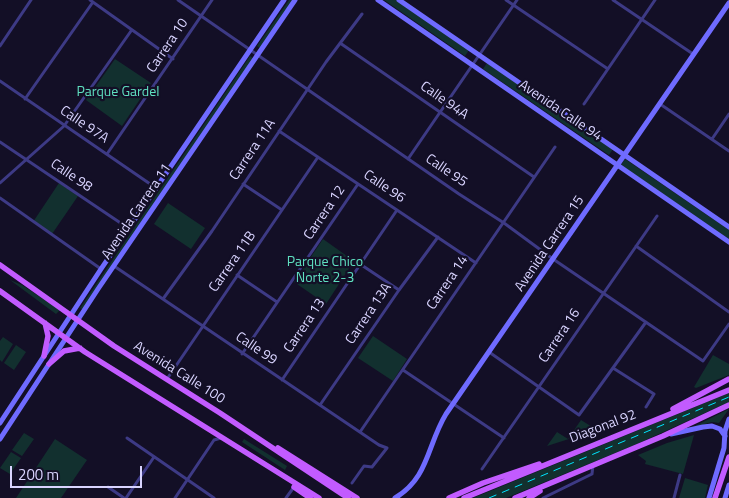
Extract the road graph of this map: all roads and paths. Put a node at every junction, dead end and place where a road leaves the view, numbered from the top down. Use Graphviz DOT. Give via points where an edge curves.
graph roads {
  1 [pos="31,0"];
  2 [pos="178,0"];
  3 [pos="212,0"];
  4 [pos="284,0"];
  5 [pos="295,0"];
  6 [pos="378,0"];
  7 [pos="399,0"];
  8 [pos="506,0"];
  9 [pos="517,0"];
  10 [pos="613,0"];
  11 [pos="655,0"];
  12 [pos="92,1"];
  13 [pos="729,3"];
  14 [pos="513,5"];
  15 [pos="362,14"];
  16 [pos="201,16"];
  17 [pos="642,20"];
  18 [pos="131,31"];
  19 [pos="340,43"];
  20 [pos="0,46"];
  21 [pos="250,50"];
  22 [pos="694,54"];
  23 [pos="258,55"];
  24 [pos="479,55"];
  25 [pos="173,59"];
  26 [pos="472,64"];
  27 [pos="608,69"];
  28 [pos="0,81"];
  29 [pos="308,90"];
  30 [pos="25,99"];
  31 [pos="584,104"];
  32 [pos="660,104"];
  33 [pos="440,112"];
  34 [pos="729,114"];
  35 [pos="64,126"];
  36 [pos="279,131"];
  37 [pos="712,139"];
  38 [pos="0,142"];
  39 [pos="555,147"];
  40 [pos="729,151"];
  41 [pos="107,154"];
  42 [pos="624,155"];
  43 [pos="318,157"];
  44 [pos="408,159"];
  45 [pos="26,160"];
  46 [pos="618,164"];
  47 [pos="534,177"];
  48 [pos="0,183"];
  49 [pos="243,184"];
  50 [pos="358,184"];
  51 [pos="156,188"];
  52 [pos="0,198"];
  53 [pos="282,210"];
  54 [pos="397,210"];
  55 [pos="658,216"];
  56 [pos="504,223"];
  57 [pos="729,227"];
  58 [pos="129,228"];
  59 [pos="438,237"];
  60 [pos="729,242"];
  61 [pos="636,246"];
  62 [pos="553,259"];
  63 [pos="476,263"];
  64 [pos="360,264"];
  65 [pos="0,265"];
  66 [pos="114,266"];
  67 [pos="102,269"];
  68 [pos="237,275"];
  69 [pos="398,290"];
  70 [pos="0,291"];
  71 [pos="603,293"];
  72 [pos="163,300"];
  73 [pos="277,302"];
  74 [pos="729,312"];
  75 [pos="71,315"];
  76 [pos="78,320"];
  77 [pos="646,322"];
  78 [pos="45,323"];
  79 [pos="729,324"];
  80 [pos="202,326"];
  81 [pos="59,333"];
  82 [pos="66,338"];
  83 [pos="80,348"];
  84 [pos="489,352"];
  85 [pos="242,354"];
  86 [pos="44,356"];
  87 [pos="49,364"];
  88 [pos="613,368"];
  89 [pos="403,370"];
  90 [pos="729,379"];
  91 [pos="166,380"];
  92 [pos="282,380"];
  93 [pos="539,387"];
  94 [pos="729,390"];
  95 [pos="453,404"];
  96 [pos="320,405"];
  97 [pos="729,405"];
  98 [pos="646,407"];
  99 [pos="220,413"];
  100 [pos="656,420"];
  101 [pos="729,420"];
  102 [pos="0,423"];
  103 [pos="360,432"];
  104 [pos="663,436"];
  105 [pos="725,436"];
  106 [pos="127,438"];
  107 [pos="218,438"];
  108 [pos="504,438"];
  109 [pos="0,439"];
  110 [pos="154,457"];
  111 [pos="560,457"];
  112 [pos="729,457"];
  113 [pos="592,465"];
  114 [pos="482,469"];
  115 [pos="680,475"];
  116 [pos="188,480"];
  117 [pos="557,482"];
  118 [pos="352,484"];
  119 [pos="729,485"];
  120 [pos="108,487"];
  121 [pos="294,487"];
  122 [pos="125,498"];
  123 [pos="175,498"];
  124 [pos="214,498"];
  125 [pos="286,498"];
  126 [pos="310,498"];
  127 [pos="319,498"];
  128 [pos="348,498"];
  129 [pos="357,498"];
  130 [pos="395,498"];
  131 [pos="449,498"];
  132 [pos="464,498"];
  133 [pos="516,498"];
  134 [pos="529,498"];
  135 [pos="543,498"];
  136 [pos="674,498"];
  137 [pos="710,498"];
  138 [pos="715,498"];
  139 [pos="725,498"];
  1 -- 20 [label="street"];
  2 -- 16 [label="street, Calle 95"];
  3 -- 16 [label="street, Carrera 10"];
  4 -- 21 [label="main road, Avenida Carrera 11"];
  5 -- 23 [label="main road, Avenida Carrera 11"];
  6 -- 26 [label="main road, Avenida Calle 94"];
  7 -- 24 [label="main road, Avenida Calle 94"];
  8 -- 14 [label="street"];
  9 -- 14 [label="street"];
  10 -- 17 [label="street"];
  11 -- 17 [label="street"];
  12 -- 18 [label="street"];
  12 -- 30 [label="street"];
  13 -- 22 [label="main road, Avenida Carrera 15"];
  14 -- 24 [label="street"];
  14 -- 27 [label="street"];
  15 -- 19 [label="street, Carrera 11A"];
  16 -- 21 [label="street, Calle 95"];
  16 -- 25 [label="street, Carrera 10"];
  17 -- 22 [label="street"];
  17 -- 27 [label="street"];
  18 -- 25 [label="street"];
  18 -- 35 [label="street"];
  19 -- 29 [label="street, Carrera 11A"];
  19 -- 33 [label="street, Calle 94A"];
  21 -- 23 [label="street, Calle 95"];
  21 -- 51 [label="main road, Avenida Carrera 11"];
  22 -- 32 [label="main road, Avenida Carrera 15"];
  23 -- 29 [label="street, Calle 95"];
  23 -- 66 [label="main road, Avenida Carrera 11"];
  24 -- 26 [label="street"];
  24 -- 42 [label="main road, Avenida Calle 94"];
  25 -- 41 [label="street, Carrera 10"];
  26 -- 33 [label="street"];
  26 -- 46 [label="main road, Avenida Calle 94"];
  27 -- 31 [label="street"];
  28 -- 30 [label="street, Calle 97A"];
  29 -- 36 [label="street, Carrera 11A"];
  29 -- 44 [label="street, Calle 95"];
  30 -- 35 [label="street, Calle 97A"];
  32 -- 37 [label="street"];
  32 -- 42 [label="main road, Avenida Carrera 15"];
  33 -- 44 [label="street"];
  33 -- 47 [label="street, Calle 94A"];
  34 -- 37 [label="street"];
  35 -- 41 [label="street, Calle 97A"];
  35 -- 45 [label="street"];
  36 -- 43 [label="street, Calle 96"];
  36 -- 49 [label="street, Carrera 11A"];
  37 -- 40 [label="street"];
  38 -- 45 [label="street, Calle 98"];
  39 -- 47 [label="street, Carrera 14"];
  41 -- 51 [label="street, Calle 97A"];
  42 -- 46 [label="main road, Avenida Carrera 15"];
  42 -- 57 [label="main road, Avenida Calle 94"];
  43 -- 50 [label="street, Calle 96"];
  43 -- 53 [label="street, Carrera 11B"];
  44 -- 56 [label="street, Calle 95"];
  45 -- 48 [label="street"];
  45 -- 58 [label="street, Calle 98"];
  46 -- 60 [label="main road, Avenida Calle 94"];
  46 -- 62 [label="main road, Avenida Carrera 15"];
  47 -- 56 [label="street, Carrera 14"];
  49 -- 53 [label="street"];
  49 -- 72 [label="street, Carrera 11A"];
  50 -- 54 [label="street, Calle 96"];
  50 -- 73 [label="street, Carrera 12"];
  51 -- 58 [label="main road, Avenida Carrera 11"];
  52 -- 67 [label="street"];
  53 -- 68 [label="street, Carrera 11B"];
  54 -- 59 [label="street, Calle 96"];
  54 -- 64 [label="street, Carrera 13"];
  55 -- 61 [label="street, Carrera 16"];
  56 -- 62 [label="street, Calle 95"];
  56 -- 63 [label="street, Carrera 14"];
  58 -- 67 [label="main road, Avenida Carrera 11"];
  59 -- 63 [label="street, Calle 96"];
  59 -- 69 [label="street, Carrera 13A"];
  61 -- 71 [label="street, Carrera 16"];
  61 -- 74 [label="street"];
  62 -- 71 [label="street, Calle 95"];
  62 -- 84 [label="main road, Avenida Carrera 15"];
  63 -- 89 [label="street, Carrera 14"];
  64 -- 69 [label="street"];
  64 -- 92 [label="street, Carrera 13"];
  65 -- 75 [label="main road, Avenida Calle 100"];
  66 -- 72 [label="street, Calle 99"];
  66 -- 76 [label="main road, Avenida Carrera 11"];
  67 -- 75 [label="main road, Avenida Carrera 11"];
  68 -- 73 [label="street"];
  68 -- 80 [label="street, Carrera 11B"];
  69 -- 96 [label="street, Carrera 13A"];
  70 -- 78 [label="main road"];
  71 -- 77 [label="street, Calle 95"];
  71 -- 93 [label="street, Carrera 16"];
  72 -- 80 [label="street, Calle 99"];
  73 -- 85 [label="street, Carrera 12"];
  75 -- 76 [label="main road, Avenida Calle 100"];
  75 -- 81 [label="main road, Avenida Carrera 11"];
  76 -- 82 [label="main road, Avenida Carrera 11"];
  76 -- 91 [label="main road, Avenida Calle 100"];
  77 -- 79 [label="street, Calle 95" via="702,361"];
  77 -- 88 [label="street"];
  78 -- 81 [label="main road"];
  78 -- 86 [label="main road" via="48,336"];
  80 -- 85 [label="street, Calle 99"];
  80 -- 91 [label="street, Carrera 11B"];
  81 -- 82 [label="main road"];
  81 -- 86 [label="main road, Avenida Carrera 11"];
  82 -- 83 [label="main road"];
  82 -- 87 [label="main road, Avenida Carrera 11"];
  83 -- 87 [label="main road" via="64,351"];
  83 -- 107 [label="main road"];
  84 -- 93 [label="street"];
  84 -- 95 [label="main road, Avenida Carrera 15"];
  85 -- 92 [label="street, Calle 99"];
  86 -- 102 [label="main road, Avenida Carrera 11"];
  87 -- 109 [label="main road, Avenida Carrera 11"];
  88 -- 93 [label="street" via="579,415"];
  88 -- 98 [label="street" via="654,394"];
  89 -- 95 [label="street"];
  89 -- 103 [label="street, Carrera 14"];
  90 -- 100 [label="main road"];
  91 -- 99 [label="main road, Avenida Calle 100"];
  92 -- 96 [label="street, Calle 99"];
  93 -- 108 [label="street, Carrera 16"];
  94 -- 100 [label="main road, Diagonal 92"];
  95 -- 108 [label="street"];
  95 -- 130 [label="main road, Avenida Carrera 15" via="437,430 417,480"];
  96 -- 103 [label="street, Calle 99"];
  97 -- 104 [label="main road"];
  99 -- 128 [label="main road, Avenida Calle 100"];
  99 -- 129 [label="main road"];
  100 -- 111 [label="main road, Diagonal 92"];
  101 -- 105 [label="main road"];
  103 -- 118 [label="street, Calle 99" via="387,448 372,467 364,466"];
  104 -- 105 [label="main road" via="712,426"];
  104 -- 113 [label="main road"];
  105 -- 137 [label="main road"];
  106 -- 110 [label="street"];
  107 -- 116 [label="street"];
  107 -- 127 [label="main road" via="267,464"];
  108 -- 114 [label="street, Carrera 16"];
  110 -- 116 [label="street"];
  110 -- 122 [label="street"];
  111 -- 131 [label="main road"];
  111 -- 132 [label="main road, Diagonal 92"];
  112 -- 138 [label="main road"];
  113 -- 117 [label="main road"];
  113 -- 135 [label="street" via="592,474"];
  115 -- 136 [label="street"];
  116 -- 123 [label="street"];
  116 -- 124 [label="street"];
  117 -- 133 [label="main road"];
  117 -- 134 [label="main road"];
  119 -- 139 [label="main road"];
  120 -- 122 [label="street"];
  121 -- 125 [label="street"];
  121 -- 126 [label="main road"];
}
